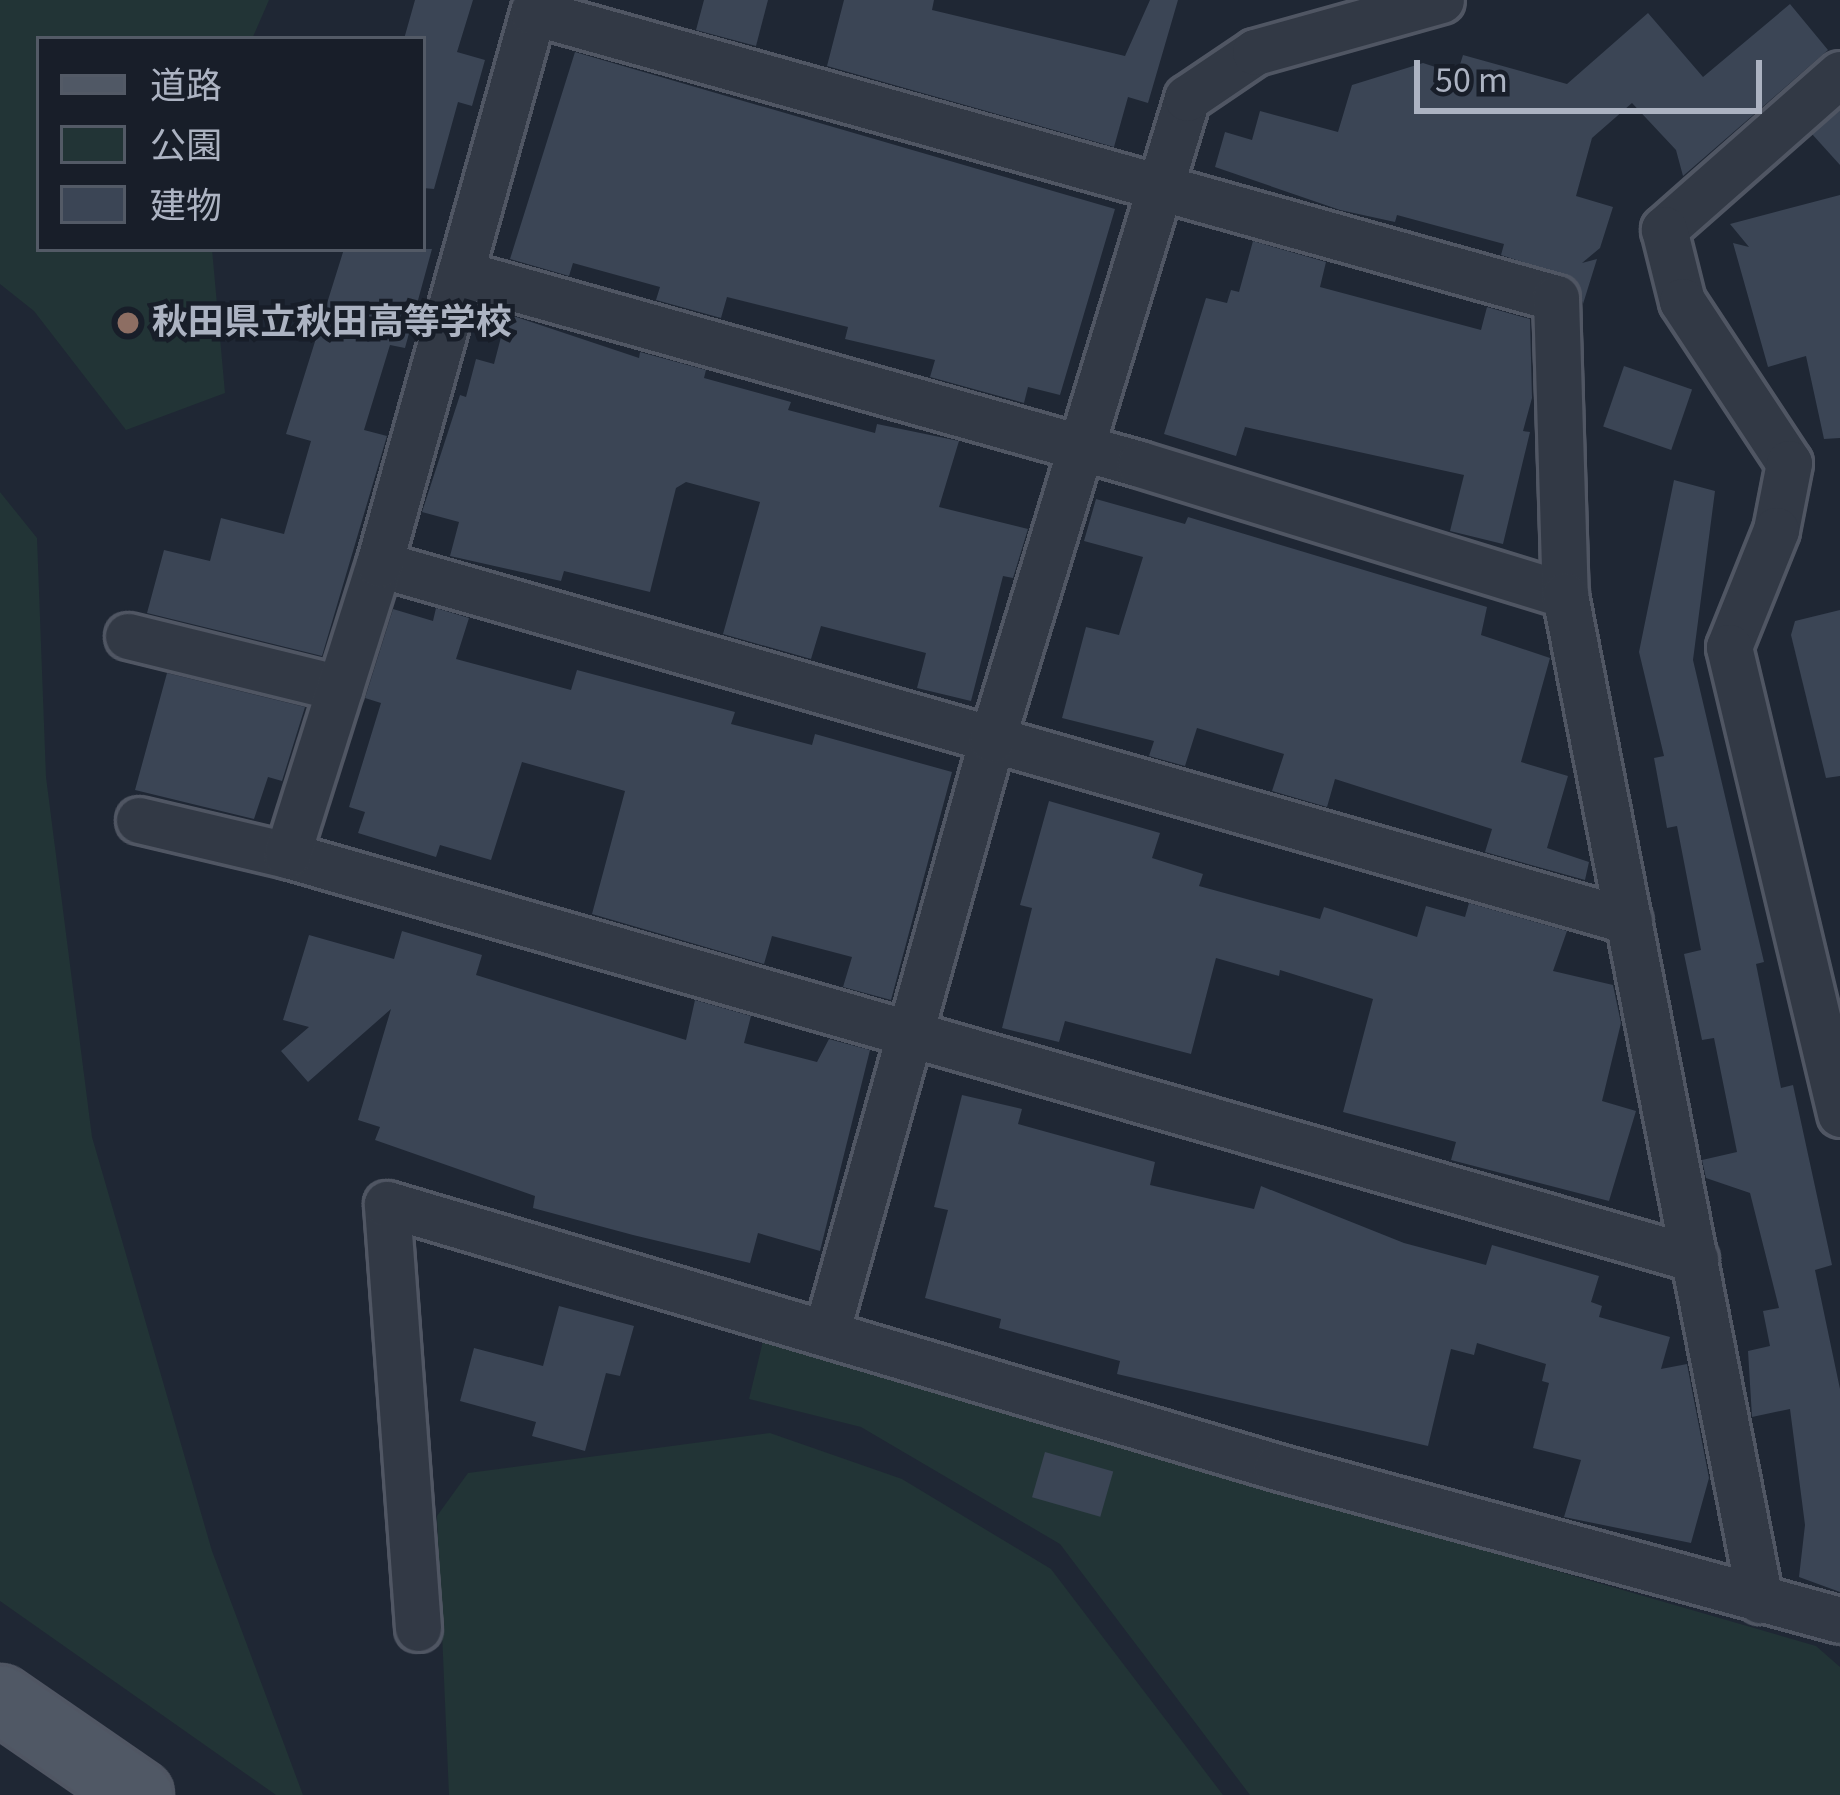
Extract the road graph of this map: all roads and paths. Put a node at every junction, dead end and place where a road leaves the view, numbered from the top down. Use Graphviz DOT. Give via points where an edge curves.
graph roads {
  1 [pos="1414,3"];
  2 [pos="1840,74"];
  3 [pos="1159,183"];
  4 [pos="460,273"];
  5 [pos="1078,448"];
  6 [pos="379,564"];
  7 [pos="1565,596"];
  8 [pos="128,636"];
  9 [pos="340,688"];
  10 [pos="992,739"];
  11 [pos="139,820"];
  12 [pos="287,855"];
  13 [pos="1629,921"];
  14 [pos="910,1039"];
  15 [pos="1840,1114"];
  16 [pos="1695,1259"];
  17 [pos="827,1330"];
  18 [pos="1760,1600"];
  19 [pos="1840,1620"];
  20 [pos="418,1628"];
  21 [pos="0,1699"];
  22 [pos="139,1795"];
  1 -- 3 [label="street" via="1255,52 1187,98"];
  2 -- 15 [label="street" via="1664,229 1682,301 1789,463 1776,530 1729,647"];
  3 -- 4 [label="street" via="533,12"];
  3 -- 5 [label="street"];
  3 -- 7 [label="street" via="1556,298"];
  4 -- 5 [label="street"];
  4 -- 6 [label="street"];
  5 -- 7 [label="street"];
  5 -- 10 [label="street"];
  6 -- 9 [label="street"];
  6 -- 10 [label="street"];
  7 -- 13 [label="street"];
  8 -- 9 [label="street"];
  9 -- 12 [label="street"];
  10 -- 13 [label="street"];
  10 -- 14 [label="street"];
  11 -- 12 [label="street"];
  12 -- 14 [label="street"];
  13 -- 16 [label="street"];
  14 -- 16 [label="street"];
  14 -- 17 [label="street"];
  16 -- 18 [label="street"];
  17 -- 18 [label="street" via="1277,1467"];
  17 -- 20 [label="street" via="387,1204"];
  18 -- 19 [label="street"];
  21 -- 22 [label="main road"];
}
